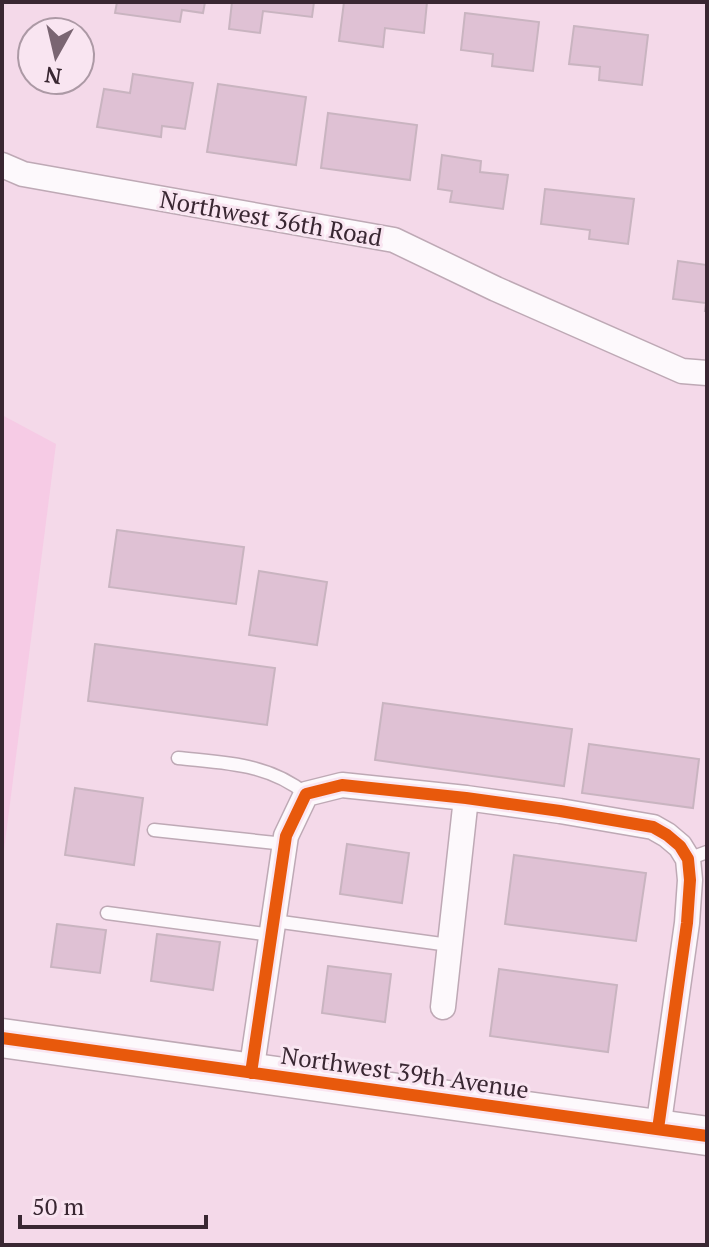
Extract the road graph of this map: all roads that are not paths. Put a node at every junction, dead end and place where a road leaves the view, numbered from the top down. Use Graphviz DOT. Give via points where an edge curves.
graph roads {
  1 [pos="2,165"];
  2 [pos="707,373"];
  3 [pos="178,758"];
  4 [pos="306,794"];
  5 [pos="466,798"];
  6 [pos="154,830"];
  7 [pos="285,844"];
  8 [pos="697,856"];
  9 [pos="107,913"];
  10 [pos="273,928"];
  11 [pos="449,945"];
  12 [pos="443,1007"];
  13 [pos="2,1038"];
  14 [pos="251,1073"];
  15 [pos="658,1129"];
  16 [pos="707,1136"];
  1 -- 2 [label="street, Northwest 36th Road" via="23,174 394,240 682,371"];
  3 -- 4 [label="lane" via="245,765 291,782"];
  4 -- 5 [label="street" via="342,785"];
  4 -- 7 [label="street"];
  5 -- 8 [label="street" via="653,827"];
  5 -- 11 [label="street"];
  6 -- 7 [label="lane"];
  7 -- 10 [label="street"];
  8 -- 15 [label="street"];
  9 -- 10 [label="lane"];
  10 -- 11 [label="lane"];
  10 -- 14 [label="street"];
  11 -- 12 [label="street"];
  13 -- 14 [label="main road, Northwest 39th Avenue"];
  14 -- 15 [label="main road, Northwest 39th Avenue"];
  15 -- 16 [label="main road, Northwest 39th Avenue"];
}
